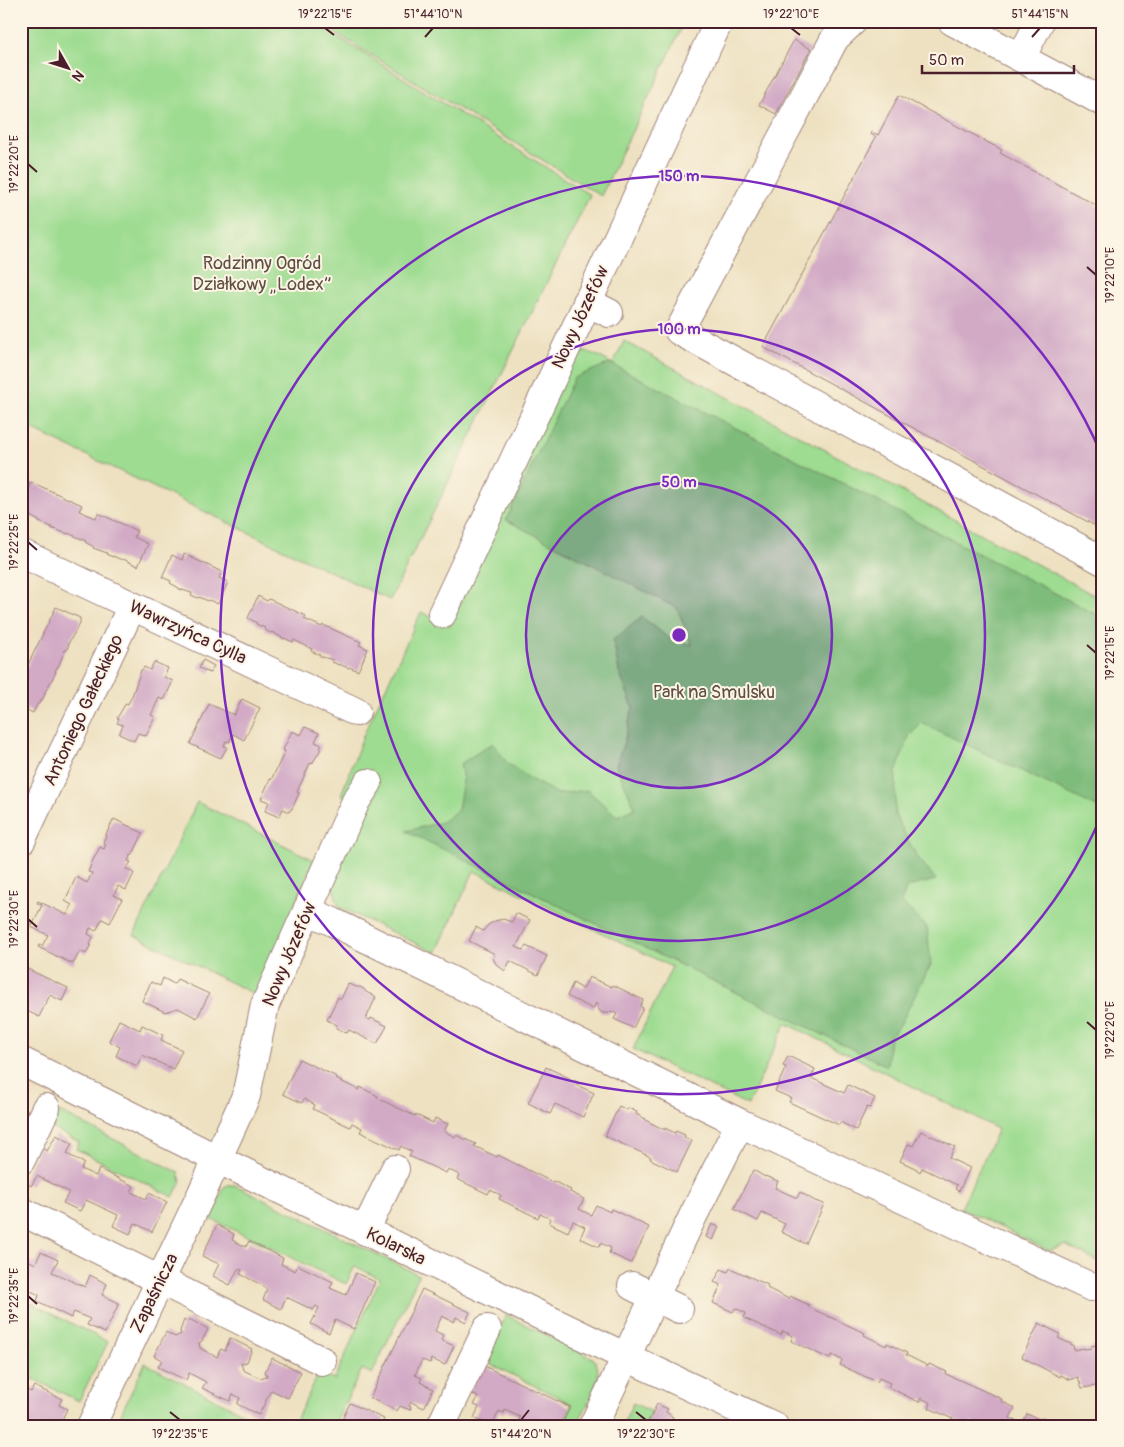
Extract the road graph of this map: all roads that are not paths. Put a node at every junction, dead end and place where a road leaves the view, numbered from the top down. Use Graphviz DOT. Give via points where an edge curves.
graph roads {
  1 [pos="719,21"];
  2 [pos="853,21"];
  3 [pos="952,21"];
  4 [pos="1040,21"];
  5 [pos="1021,58"];
  6 [pos="1103,102"];
  7 [pos="21,552"];
  8 [pos="1103,561"];
  9 [pos="132,606"];
  10 [pos="442,614"];
  11 [pos="356,712"];
  12 [pos="368,783"];
  13 [pos="21,841"];
  14 [pos="307,910"];
  15 [pos="21,1060"];
  16 [pos="46,1108"];
  17 [pos="740,1123"];
  18 [pos="217,1159"];
  19 [pos="21,1160"];
  20 [pos="396,1169"];
  21 [pos="21,1211"];
  22 [pos="365,1231"];
  23 [pos="160,1280"];
  24 [pos="1091,1287"];
  25 [pos="643,1292"];
  26 [pos="679,1309"];
  27 [pos="487,1329"];
  28 [pos="626,1356"];
  29 [pos="322,1361"];
  30 [pos="90,1426"];
  31 [pos="441,1426"];
  32 [pos="593,1426"];
  33 [pos="774,1426"];
  1 -- 10 [label="street, Nowy Józefów" via="598,307"];
  2 -- 8 [label="street" via="834,38 679,331"];
  3 -- 5 [label="street"];
  4 -- 5 [label="street"];
  5 -- 6 [label="street"];
  7 -- 9 [label="street, Wawrzyńca Cylla"];
  9 -- 11 [label="street, Wawrzyńca Cylla"];
  9 -- 13 [label="street, Antoniego Gałeckiego"];
  12 -- 14 [label="street, Nowy Józefów" via="356,801"];
  14 -- 17 [label="street"];
  14 -- 18 [label="street, Nowy Józefów" via="265,1005 246,1096"];
  15 -- 18 [label="street, Kolarska"];
  16 -- 19 [label="street"];
  17 -- 24 [label="street"];
  17 -- 25 [label="street"];
  18 -- 22 [label="street, Kolarska"];
  18 -- 23 [label="street, Zapaśnicza"];
  20 -- 22 [label="street"];
  21 -- 23 [label="street"];
  22 -- 28 [label="street, Kolarska"];
  23 -- 29 [label="street"];
  23 -- 30 [label="street, Zapaśnicza"];
  25 -- 26 [label="street"];
  25 -- 28 [label="street"];
  27 -- 31 [label="street"];
  28 -- 32 [label="street"];
  28 -- 33 [label="street, Kolarska"];
}
